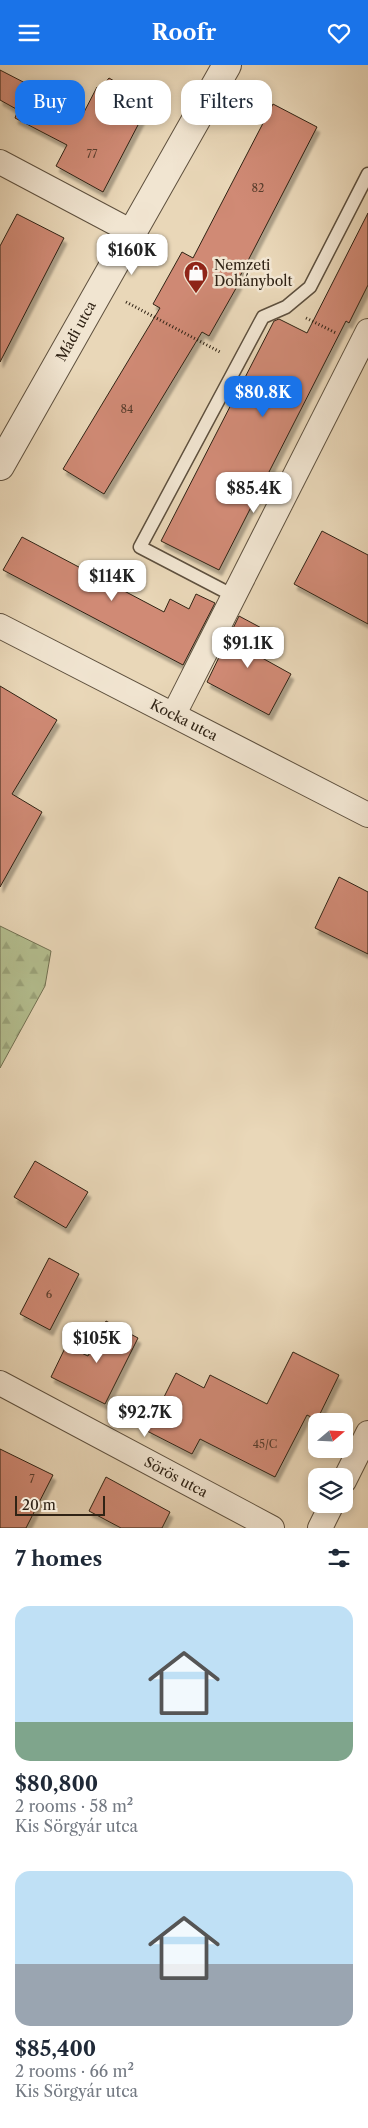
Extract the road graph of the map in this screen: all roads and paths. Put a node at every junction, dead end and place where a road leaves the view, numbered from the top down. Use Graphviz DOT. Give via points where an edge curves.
graph roads {
  1 [pos="227,65"];
  2 [pos="0,161"];
  3 [pos="368,175"];
  4 [pos="132,232"];
  5 [pos="100,288"];
  6 [pos="286,307"];
  7 [pos="364,339"];
  8 [pos="238,361"];
  9 [pos="0,466"];
  10 [pos="234,596"];
  11 [pos="0,625"];
  12 [pos="174,714"];
  13 [pos="368,815"];
  14 [pos="0,1383"];
  15 [pos="368,1433"];
  16 [pos="350,1468"];
  17 [pos="328,1513"];
  18 [pos="272,1528"];
  19 [pos="320,1528"];
  1 -- 4 [label="street, Mádi utca"];
  2 -- 4 [label="street"];
  3 -- 6 [label="lane" via="310,287"];
  4 -- 5 [label="street, Mádi utca"];
  5 -- 8 [label="path"];
  5 -- 9 [label="street, Mádi utca"];
  6 -- 7 [label="path"];
  6 -- 8 [label="lane" via="263,317"];
  7 -- 10 [label="street"];
  8 -- 10 [label="lane" via="140,547"];
  10 -- 12 [label="street"];
  11 -- 12 [label="street, Kocka utca"];
  12 -- 13 [label="street, Kocka utca"];
  14 -- 18 [label="street, Sörös utca"];
  15 -- 16 [label="street"];
  17 -- 19 [label="street"];
}
